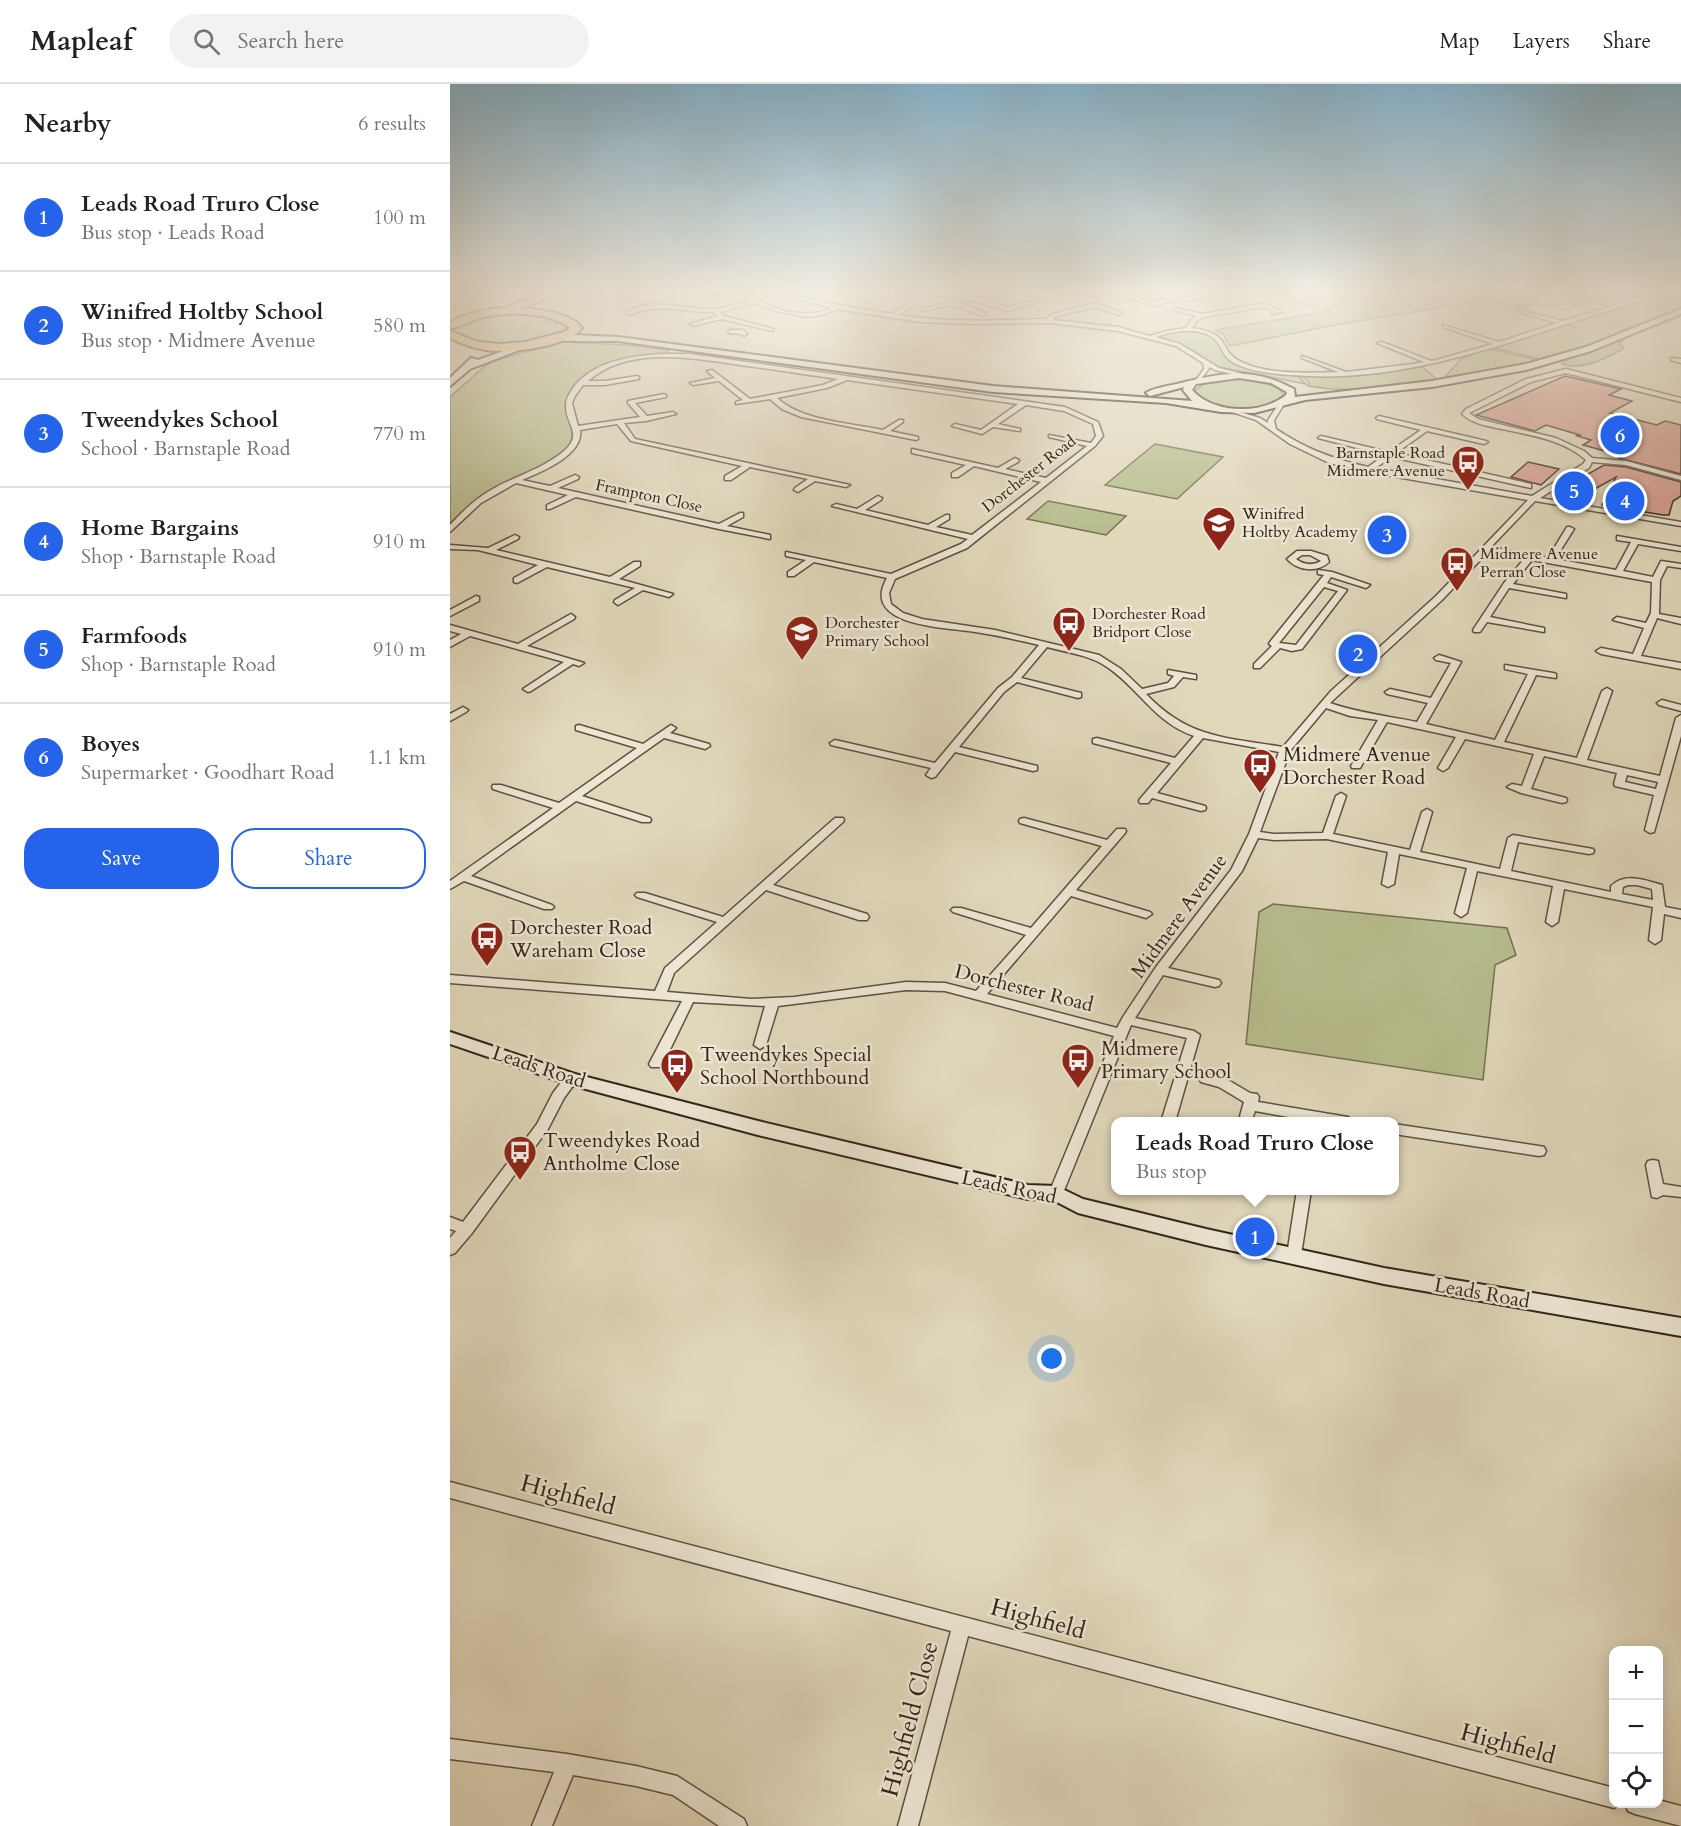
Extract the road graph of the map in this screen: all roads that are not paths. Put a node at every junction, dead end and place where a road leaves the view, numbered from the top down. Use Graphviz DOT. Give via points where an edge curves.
graph roads {
  1 [pos="465,369"];
  2 [pos="602,369"];
  3 [pos="780,369"];
  4 [pos="845,369"];
  5 [pos="1207,369"];
  6 [pos="1219,369"];
  7 [pos="1258,369"];
  8 [pos="1335,369"];
  9 [pos="1376,369"];
  10 [pos="1512,369"];
  11 [pos="1545,369"];
  12 [pos="711,371"];
  13 [pos="1566,371"];
  14 [pos="1553,372"];
  15 [pos="1344,373"];
  16 [pos="1253,376"];
  17 [pos="638,378"];
  18 [pos="846,378"];
  19 [pos="718,379"];
  20 [pos="1196,381"];
  21 [pos="1271,381"];
  22 [pos="450,383"];
  23 [pos="582,383"];
  24 [pos="693,383"];
  25 [pos="1295,384"];
  26 [pos="1306,386"];
  27 [pos="1365,392"];
  28 [pos="664,396"];
  29 [pos="772,397"];
  30 [pos="1117,398"];
  31 [pos="747,400"];
  32 [pos="1681,400"];
  33 [pos="738,403"];
  34 [pos="1025,403"];
  35 [pos="1283,404"];
  36 [pos="1205,405"];
  37 [pos="1231,410"];
  38 [pos="673,414"];
  39 [pos="1379,418"];
  40 [pos="646,419"];
  41 [pos="827,421"];
  42 [pos="902,421"];
  43 [pos="620,423"];
  44 [pos="992,425"];
  45 [pos="955,426"];
  46 [pos="578,428"];
  47 [pos="1273,429"];
  48 [pos="1426,429"];
  49 [pos="813,430"];
  50 [pos="1018,430"];
  51 [pos="884,432"];
  52 [pos="1051,436"];
  53 [pos="916,438"];
  54 [pos="1321,438"];
  55 [pos="1484,442"];
  56 [pos="1093,445"];
  57 [pos="915,451"];
  58 [pos="1390,454"];
  59 [pos="1590,459"];
  60 [pos="1015,460"];
  61 [pos="748,465"];
  62 [pos="971,465"];
  63 [pos="999,470"];
  64 [pos="1368,470"];
  65 [pos="955,476"];
  66 [pos="575,477"];
  67 [pos="728,478"];
  68 [pos="814,478"];
  69 [pos="1681,478"];
  70 [pos="516,481"];
  71 [pos="1048,481"];
  72 [pos="846,485"];
  73 [pos="1528,486"];
  74 [pos="550,489"];
  75 [pos="798,489"];
  76 [pos="574,495"];
  77 [pos="878,498"];
  78 [pos="1533,499"];
  79 [pos="836,506"];
  80 [pos="550,507"];
  81 [pos="859,511"];
  82 [pos="740,514"];
  83 [pos="946,517"];
  84 [pos="1681,524"];
  85 [pos="719,527"];
  86 [pos="930,527"];
  87 [pos="450,530"];
  88 [pos="1581,531"];
  89 [pos="515,537"];
  90 [pos="767,537"];
  91 [pos="973,538"];
  92 [pos="1620,538"];
  93 [pos="1636,541"];
  94 [pos="450,547"];
  95 [pos="1487,549"];
  96 [pos="1681,549"];
  97 [pos="490,550"];
  98 [pos="789,554"];
  99 [pos="1530,557"];
  100 [pos="813,559"];
  101 [pos="1550,561"];
  102 [pos="546,564"];
  103 [pos="637,564"];
  104 [pos="1304,566"];
  105 [pos="1681,566"];
  106 [pos="1661,570"];
  107 [pos="1618,573"];
  108 [pos="791,574"];
  109 [pos="1329,574"];
  110 [pos="1681,574"];
  111 [pos="892,577"];
  112 [pos="517,580"];
  113 [pos="612,580"];
  114 [pos="1656,580"];
  115 [pos="1322,584"];
  116 [pos="1366,585"];
  117 [pos="1507,585"];
  118 [pos="643,587"];
  119 [pos="669,593"];
  120 [pos="1563,596"];
  121 [pos="476,599"];
  122 [pos="618,602"];
  123 [pos="450,612"];
  124 [pos="1654,615"];
  125 [pos="571,617"];
  126 [pos="1487,619"];
  127 [pos="1617,620"];
  128 [pos="1681,621"];
  129 [pos="1648,626"];
  130 [pos="450,628"];
  131 [pos="1478,630"];
  132 [pos="1541,630"];
  133 [pos="469,633"];
  134 [pos="450,644"];
  135 [pos="1045,644"];
  136 [pos="1278,645"];
  137 [pos="519,647"];
  138 [pos="1601,651"];
  139 [pos="1636,657"];
  140 [pos="1439,658"];
  141 [pos="1257,666"];
  142 [pos="1681,666"];
  143 [pos="1508,667"];
  144 [pos="1533,672"];
  145 [pos="1553,676"];
  146 [pos="1193,677"];
  147 [pos="1014,679"];
  148 [pos="528,688"];
  149 [pos="1607,691"];
  150 [pos="1142,692"];
  151 [pos="1390,692"];
  152 [pos="1078,695"];
  153 [pos="1433,701"];
  154 [pos="1662,703"];
  155 [pos="1324,704"];
  156 [pos="1681,708"];
  157 [pos="463,710"];
  158 [pos="450,718"];
  159 [pos="1384,718"];
  160 [pos="1681,718"];
  161 [pos="1420,726"];
  162 [pos="579,728"];
  163 [pos="1201,734"];
  164 [pos="1462,735"];
  165 [pos="1097,741"];
  166 [pos="835,743"];
  167 [pos="1498,743"];
  168 [pos="705,746"];
  169 [pos="644,747"];
  170 [pos="952,748"];
  171 [pos="1285,750"];
  172 [pos="1540,753"];
  173 [pos="1177,762"];
  174 [pos="1581,762"];
  175 [pos="1356,766"];
  176 [pos="1033,768"];
  177 [pos="1443,768"];
  178 [pos="1623,771"];
  179 [pos="1664,780"];
  180 [pos="497,787"];
  181 [pos="1512,787"];
  182 [pos="1525,791"];
  183 [pos="1660,793"];
  184 [pos="1341,796"];
  185 [pos="574,797"];
  186 [pos="1562,800"];
  187 [pos="561,807"];
  188 [pos="1202,808"];
  189 [pos="1427,812"];
  190 [pos="646,820"];
  191 [pos="839,820"];
  192 [pos="1024,821"];
  193 [pos="1650,830"];
  194 [pos="1121,831"];
  195 [pos="1254,834"];
  196 [pos="1327,836"];
  197 [pos="1108,844"];
  198 [pos="1394,849"];
  199 [pos="1589,851"];
  200 [pos="1414,854"];
  201 [pos="1473,866"];
  202 [pos="1505,873"];
  203 [pos="454,883"];
  204 [pos="1388,884"];
  205 [pos="1559,885"];
  206 [pos="764,886"];
  207 [pos="1070,892"];
  208 [pos="641,895"];
  209 [pos="1616,895"];
  210 [pos="548,907"];
  211 [pos="1659,907"];
  212 [pos="957,910"];
  213 [pos="1146,914"];
  214 [pos="1461,914"];
  215 [pos="1681,914"];
  216 [pos="863,917"];
  217 [pos="725,921"];
  218 [pos="1552,922"];
  219 [pos="1033,933"];
  220 [pos="1655,940"];
  221 [pos="1160,970"];
  222 [pos="450,979"];
  223 [pos="1215,983"];
  224 [pos="980,995"];
  225 [pos="659,996"];
  226 [pos="689,999"];
  227 [pos="773,1002"];
  228 [pos="1128,1020"];
  229 [pos="1122,1034"];
  230 [pos="450,1038"];
  231 [pos="760,1045"];
  232 [pos="656,1064"];
  233 [pos="571,1078"];
  234 [pos="1206,1079"];
  235 [pos="1169,1117"];
  236 [pos="1314,1117"];
  237 [pos="1399,1130"];
  238 [pos="1539,1151"];
  239 [pos="1653,1165"];
  240 [pos="1681,1192"];
  241 [pos="1056,1193"];
  242 [pos="1303,1195"];
  243 [pos="450,1223"];
  244 [pos="467,1228"];
  245 [pos="450,1249"];
  246 [pos="1294,1255"];
  247 [pos="1681,1327"];
  248 [pos="450,1490"];
  249 [pos="962,1625"];
  250 [pos="450,1749"];
  251 [pos="567,1764"];
  252 [pos="1609,1797"];
  253 [pos="1653,1808"];
  254 [pos="1681,1816"];
  255 [pos="542,1826"];
  256 [pos="737,1826"];
  257 [pos="908,1826"];
  1 -- 22 [label="street"];
  2 -- 23 [label="street, Dorchester Road"];
  3 -- 18 [label="street, Dorchester Road"];
  4 -- 30 [label="street" via="993,389"];
  5 -- 20 [label="street"];
  6 -- 16 [label="street"];
  7 -- 15 [label="street" via="1300,375"];
  8 -- 15 [label="street"];
  9 -- 15 [label="street"];
  10 -- 27 [label="street"];
  11 -- 14 [label="street"];
  12 -- 19 [label="street"];
  13 -- 14 [label="street"];
  13 -- 32 [label="street"];
  14 -- 59 [label="street" via="1465,414 1476,422 1568,445"];
  16 -- 20 [label="street" via="1220,375"];
  16 -- 21 [label="street"];
  17 -- 23 [label="street"];
  18 -- 29 [label="street" via="825,387"];
  18 -- 34 [label="street, Dorchester Road"];
  19 -- 24 [label="street"];
  19 -- 31 [label="street"];
  20 -- 30 [label="street"];
  20 -- 36 [label="street" via="1187,390"];
  21 -- 25 [label="street"];
  21 -- 35 [label="street" via="1291,390"];
  23 -- 46 [label="street" via="572,393 569,406"];
  26 -- 27 [label="street"];
  27 -- 35 [label="street" via="1304,397"];
  28 -- 40 [label="street" via="630,402"];
  29 -- 31 [label="street"];
  29 -- 41 [label="street" via="793,413"];
  30 -- 36 [label="street"];
  31 -- 33 [label="street"];
  34 -- 44 [label="street"];
  34 -- 56 [label="street, Dorchester Road" via="1065,409 1096,423 1100,436"];
  35 -- 37 [label="street" via="1249,412"];
  35 -- 47 [label="street" via="1271,420"];
  36 -- 37 [label="street"];
  37 -- 47 [label="street"];
  38 -- 40 [label="street"];
  39 -- 48 [label="street"];
  40 -- 43 [label="street"];
  41 -- 49 [label="street"];
  41 -- 51 [label="street"];
  42 -- 51 [label="street"];
  43 -- 46 [label="street"];
  43 -- 61 [label="street" via="633,440"];
  44 -- 45 [label="street" via="982,432"];
  44 -- 50 [label="street"];
  46 -- 70 [label="street" via="574,445 566,453"];
  47 -- 64 [label="street" via="1308,452"];
  48 -- 55 [label="street"];
  48 -- 58 [label="street"];
  51 -- 53 [label="street"];
  52 -- 56 [label="street"];
  54 -- 58 [label="street"];
  56 -- 71 [label="street, Dorchester Road"];
  57 -- 62 [label="street"];
  58 -- 64 [label="street"];
  58 -- 73 [label="street"];
  59 -- 69 [label="street" via="1626,463"];
  59 -- 78 [label="street, Midmere Avenue" via="1586,466"];
  60 -- 63 [label="street"];
  61 -- 67 [label="street"];
  61 -- 68 [label="street"];
  62 -- 63 [label="street"];
  62 -- 65 [label="street"];
  63 -- 71 [label="street"];
  64 -- 78 [label="street"];
  66 -- 74 [label="street, Frampton Close"];
  68 -- 72 [label="street"];
  68 -- 75 [label="street"];
  70 -- 74 [label="street, Frampton Close"];
  70 -- 87 [label="street" via="481,499"];
  71 -- 91 [label="street, Dorchester Road"];
  74 -- 76 [label="street, Frampton Close"];
  76 -- 80 [label="street, Frampton Close"];
  76 -- 85 [label="street, Frampton Close"];
  77 -- 81 [label="street"];
  78 -- 84 [label="street"];
  78 -- 95 [label="street, Midmere Avenue"];
  79 -- 81 [label="street"];
  81 -- 86 [label="street"];
  82 -- 85 [label="street, Frampton Close"];
  83 -- 86 [label="street"];
  85 -- 90 [label="street, Frampton Close"];
  86 -- 91 [label="street"];
  88 -- 101 [label="street" via="1565,528"];
  89 -- 97 [label="street"];
  91 -- 111 [label="street, Dorchester Road" via="964,546"];
  92 -- 93 [label="street"];
  93 -- 96 [label="street"];
  93 -- 107 [label="street"];
  94 -- 97 [label="street"];
  95 -- 99 [label="street"];
  95 -- 155 [label="street, Midmere Avenue"];
  97 -- 102 [label="street"];
  98 -- 100 [label="street"];
  99 -- 101 [label="street"];
  99 -- 117 [label="street"];
  100 -- 108 [label="street"];
  100 -- 111 [label="street"];
  101 -- 107 [label="street"];
  102 -- 112 [label="street"];
  102 -- 113 [label="street"];
  103 -- 113 [label="street"];
  104 -- 109 [label="street"];
  105 -- 106 [label="street" via="1664,563"];
  106 -- 110 [label="street"];
  106 -- 114 [label="street"];
  107 -- 114 [label="street"];
  109 -- 115 [label="street"];
  109 -- 116 [label="street"];
  111 -- 135 [label="street" via="885,602 906,617"];
  113 -- 118 [label="street"];
  114 -- 124 [label="street"];
  115 -- 136 [label="street" via="1273,644"];
  115 -- 136 [label="street" via="1342,590 1299,647"];
  117 -- 120 [label="street"];
  117 -- 126 [label="street"];
  118 -- 119 [label="street"];
  118 -- 122 [label="street"];
  121 -- 123 [label="street"];
  124 -- 128 [label="street"];
  124 -- 129 [label="street"];
  125 -- 137 [label="street"];
  126 -- 131 [label="street"];
  126 -- 132 [label="street"];
  127 -- 129 [label="street"];
  129 -- 139 [label="street"];
  130 -- 133 [label="street"];
  133 -- 134 [label="street"];
  133 -- 137 [label="street"];
  135 -- 147 [label="street"];
  135 -- 150 [label="street" via="1111,663"];
  136 -- 141 [label="street"];
  137 -- 148 [label="street" via="575,662"];
  138 -- 139 [label="street"];
  139 -- 142 [label="street"];
  140 -- 153 [label="street" via="1456,662"];
  143 -- 144 [label="street"];
  144 -- 145 [label="street"];
  144 -- 167 [label="street"];
  146 -- 150 [label="street" via="1176,673 1171,685"];
  147 -- 152 [label="street"];
  147 -- 170 [label="street"];
  149 -- 174 [label="street"];
  150 -- 163 [label="street" via="1176,725"];
  151 -- 153 [label="street"];
  153 -- 161 [label="street"];
  154 -- 156 [label="street"];
  155 -- 159 [label="street"];
  155 -- 171 [label="street, Midmere Avenue"];
  157 -- 158 [label="street"];
  159 -- 161 [label="street"];
  159 -- 175 [label="street"];
  160 -- 179 [label="street"];
  161 -- 164 [label="street"];
  162 -- 169 [label="street"];
  163 -- 171 [label="street"];
  163 -- 173 [label="street"];
  164 -- 167 [label="street"];
  164 -- 177 [label="street"];
  165 -- 173 [label="street"];
  166 -- 170 [label="street" via="934,771"];
  167 -- 172 [label="street"];
  168 -- 169 [label="street" via="667,731"];
  169 -- 185 [label="street"];
  170 -- 176 [label="street"];
  171 -- 195 [label="street, Midmere Avenue"];
  172 -- 174 [label="street"];
  172 -- 182 [label="street"];
  173 -- 188 [label="street" via="1147,797"];
  174 -- 178 [label="street"];
  178 -- 179 [label="street"];
  178 -- 183 [label="street" via="1619,784"];
  179 -- 183 [label="street"];
  180 -- 187 [label="street"];
  181 -- 182 [label="street"];
  182 -- 186 [label="street"];
  183 -- 193 [label="street"];
  184 -- 196 [label="street"];
  185 -- 187 [label="street"];
  185 -- 190 [label="street"];
  187 -- 203 [label="street"];
  189 -- 200 [label="street"];
  191 -- 206 [label="street"];
  192 -- 197 [label="street"];
  194 -- 197 [label="street"];
  195 -- 196 [label="street"];
  195 -- 221 [label="street, Midmere Avenue" via="1236,871"];
  196 -- 198 [label="street"];
  197 -- 207 [label="street"];
  198 -- 200 [label="street"];
  198 -- 204 [label="street"];
  199 -- 202 [label="street" via="1512,837"];
  200 -- 201 [label="street"];
  201 -- 202 [label="street"];
  201 -- 214 [label="street"];
  202 -- 205 [label="street"];
  203 -- 210 [label="street"];
  205 -- 209 [label="street"];
  205 -- 218 [label="street"];
  206 -- 216 [label="street"];
  206 -- 217 [label="street"];
  207 -- 213 [label="street"];
  207 -- 219 [label="street"];
  208 -- 217 [label="street"];
  209 -- 211 [label="street"];
  209 -- 211 [label="street" via="1617,886 1623,881 1658,886"];
  211 -- 215 [label="street"];
  211 -- 220 [label="street"];
  212 -- 219 [label="street"];
  217 -- 225 [label="street" via="669,971"];
  219 -- 224 [label="street"];
  221 -- 223 [label="street"];
  221 -- 228 [label="street, Midmere Avenue"];
  222 -- 225 [label="street, Dorchester Road"];
  224 -- 227 [label="street, Dorchester Road" via="945,987 906,986"];
  224 -- 229 [label="street, Dorchester Road"];
  225 -- 226 [label="street, Dorchester Road"];
  226 -- 227 [label="street, Dorchester Road"];
  226 -- 232 [label="street"];
  227 -- 231 [label="street"];
  228 -- 229 [label="street, Midmere Avenue"];
  228 -- 235 [label="street" via="1194,1035"];
  229 -- 241 [label="street, Midmere Avenue"];
  230 -- 233 [label="street, Leads Road"];
  233 -- 241 [label="street, Leads Road" via="890,1160 1028,1192"];
  233 -- 244 [label="street" via="543,1126"];
  234 -- 236 [label="street" via="1223,1083 1250,1103"];
  237 -- 238 [label="street" via="1511,1152"];
  239 -- 240 [label="street" via="1656,1190"];
  241 -- 246 [label="street, Leads Road" via="1078,1205"];
  242 -- 246 [label="street"];
  243 -- 244 [label="street"];
  244 -- 245 [label="street"];
  246 -- 247 [label="street, Leads Road" via="1384,1276"];
  248 -- 249 [label="street, Highfield"];
  249 -- 252 [label="street, Highfield"];
  249 -- 257 [label="street, Highfield Close"];
  250 -- 251 [label="street"];
  251 -- 255 [label="street"];
  251 -- 256 [label="street" via="677,1786"];
  253 -- 254 [label="street"];
}
